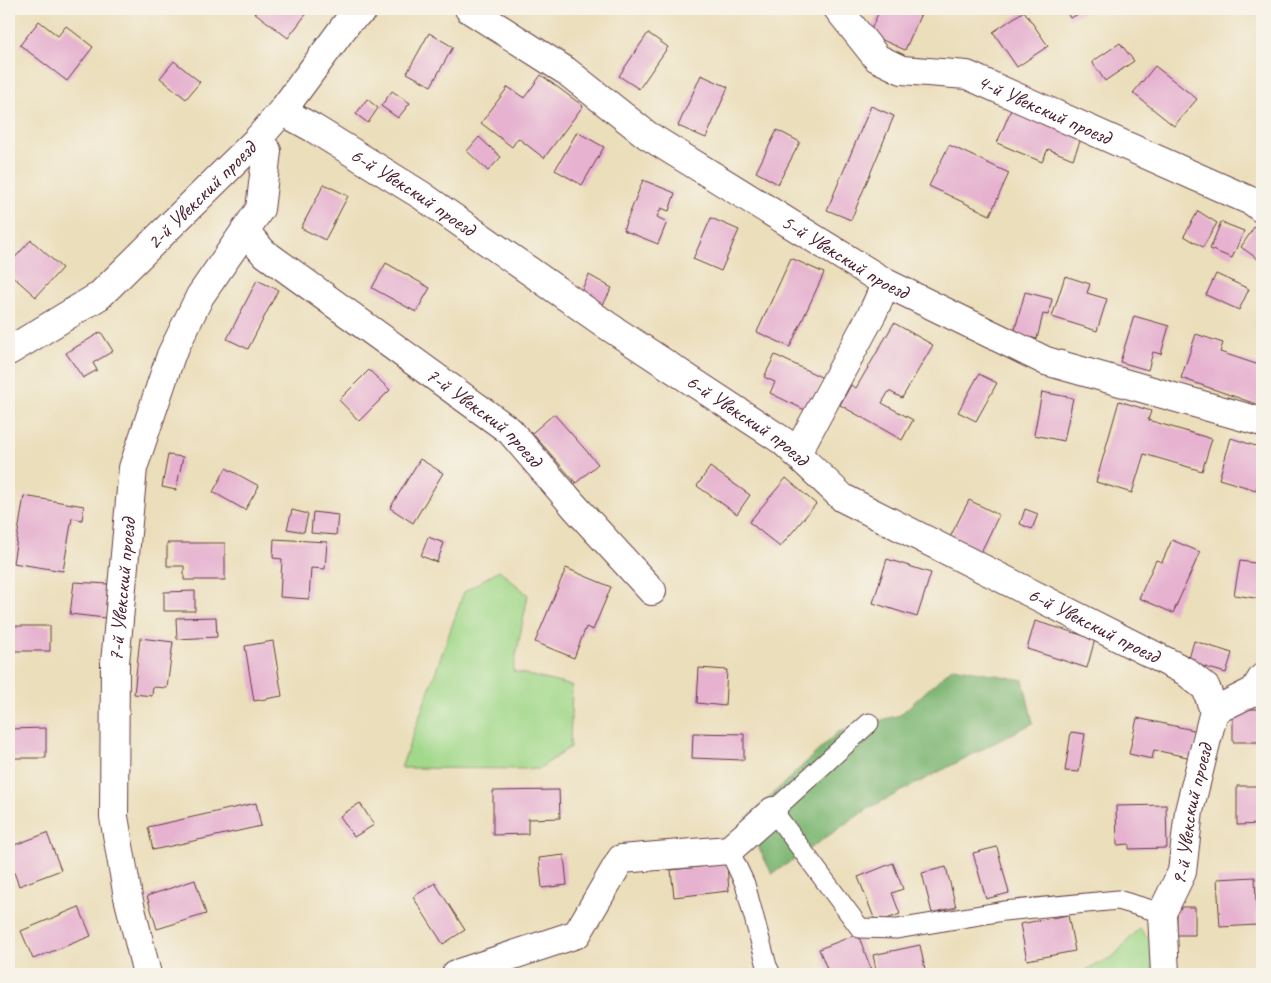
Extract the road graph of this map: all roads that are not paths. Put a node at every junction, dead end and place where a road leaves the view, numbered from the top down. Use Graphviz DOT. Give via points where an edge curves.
graph roads {
  1 [pos="364,9"];
  2 [pos="469,9"];
  3 [pos="838,9"];
  4 [pos="282,111"];
  5 [pos="257,140"];
  6 [pos="1262,209"];
  7 [pos="245,231"];
  8 [pos="886,283"];
  9 [pos="9,351"];
  10 [pos="1262,422"];
  11 [pos="796,454"];
  12 [pos="652,591"];
  13 [pos="1262,678"];
  14 [pos="1214,712"];
  15 [pos="869,723"];
  16 [pos="773,811"];
  17 [pos="729,850"];
  18 [pos="1162,913"];
  19 [pos="148,974"];
  20 [pos="456,974"];
  21 [pos="771,974"];
  22 [pos="1165,974"];
  1 -- 4 [label="street, 2-й Увекский проезд" via="350,20"];
  2 -- 8 [label="street, 5-й Увекский проезд" via="566,72 647,135"];
  3 -- 6 [label="street, 4-й Увекский проезд" via="877,58 902,70 967,75 1253,202"];
  4 -- 5 [label="street, 2-й Увекский проезд"];
  4 -- 11 [label="street, 6-й Увекский проезд" via="421,195 608,326 783,441"];
  5 -- 7 [label="street, 7-й Увекский проезд" via="267,151 260,209"];
  5 -- 9 [label="street, 2-й Увекский проезд" via="99,296"];
  7 -- 12 [label="street, 7-й Увекский проезд" via="263,252 510,432"];
  7 -- 19 [label="street, 7-й Увекский проезд" via="200,296 171,355 132,468 115,663 114,817 128,897"];
  8 -- 10 [label="street, 5-й Увекский проезд" via="1046,361"];
  8 -- 11 [label="street"];
  11 -- 14 [label="street, 6-й Увекский проезд" via="843,498 1184,671 1206,688"];
  13 -- 14 [label="street" via="1254,691"];
  14 -- 18 [label="street, 9-й Увекский проезд" via="1189,811 1182,872"];
  15 -- 16 [label="lane"];
  16 -- 17 [label="street"];
  16 -- 18 [label="lane" via="860,928 898,929 1004,910 1118,900"];
  17 -- 20 [label="street" via="622,859 577,934"];
  17 -- 21 [label="lane" via="745,884"];
  18 -- 22 [label="street, 9-й Увекский проезд"];
}
